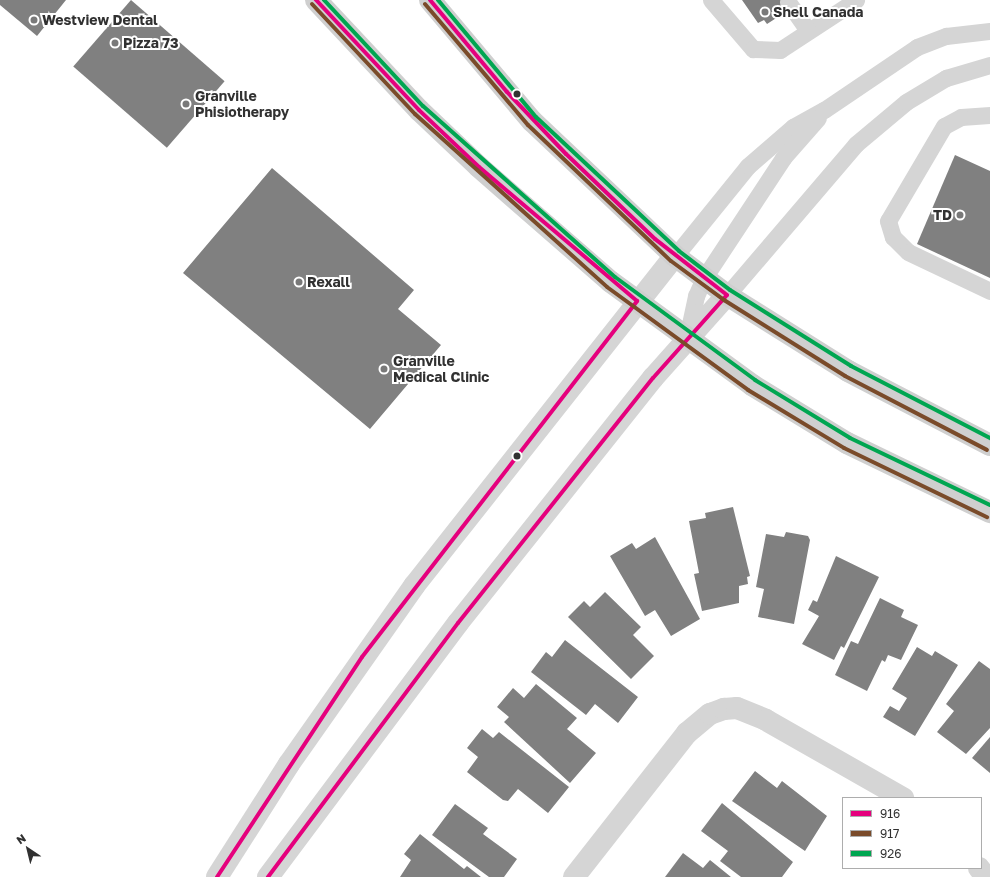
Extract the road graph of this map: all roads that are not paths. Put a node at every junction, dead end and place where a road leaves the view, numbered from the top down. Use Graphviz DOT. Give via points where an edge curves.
graph roads {
  1 [pos="316,0"];
  2 [pos="711,0"];
  3 [pos="855,0"];
  4 [pos="430,1"];
  5 [pos="788,2"];
  6 [pos="808,31"];
  7 [pos="990,31"];
  8 [pos="990,65"];
  9 [pos="824,110"];
  10 [pos="990,115"];
  11 [pos="675,256"];
  12 [pos="704,278"];
  13 [pos="990,291"];
  14 [pos="727,295"];
  15 [pos="637,301"];
  16 [pos="687,338"];
  17 [pos="990,444"];
  18 [pos="990,512"];
  19 [pos="901,797"];
  20 [pos="979,869"];
  21 [pos="217,877"];
  22 [pos="268,877"];
  23 [pos="574,877"];
  24 [pos="986,877"];
  1 -- 15 [label="main road" via="419,110 479,167"];
  2 -- 6 [label="lane" via="753,49 780,50"];
  3 -- 6 [label="lane"];
  4 -- 11 [label="main road" via="532,121"];
  5 -- 6 [label="lane"];
  7 -- 9 [label="lane" via="951,35 916,47"];
  8 -- 14 [label="lane" via="946,78 906,102 856,144"];
  9 -- 11 [label="lane" via="793,127 748,166"];
  9 -- 12 [label="lane" via="783,158"];
  10 -- 13 [label="lane" via="961,117 944,126 888,221 893,237 908,252"];
  11 -- 12 [label="main road"];
  11 -- 15 [label="street"];
  12 -- 14 [label="main road"];
  12 -- 16 [label="lane" via="696,296"];
  14 -- 16 [label="street"];
  14 -- 17 [label="main road" via="848,371"];
  15 -- 16 [label="main road"];
  15 -- 21 [label="street" via="362,657"];
  16 -- 18 [label="main road" via="752,386 847,443"];
  16 -- 22 [label="street" via="458,623"];
  19 -- 23 [label="street" via="766,720 737,708 724,709 710,714 687,734"];
  20 -- 24 [label="street"];
}
